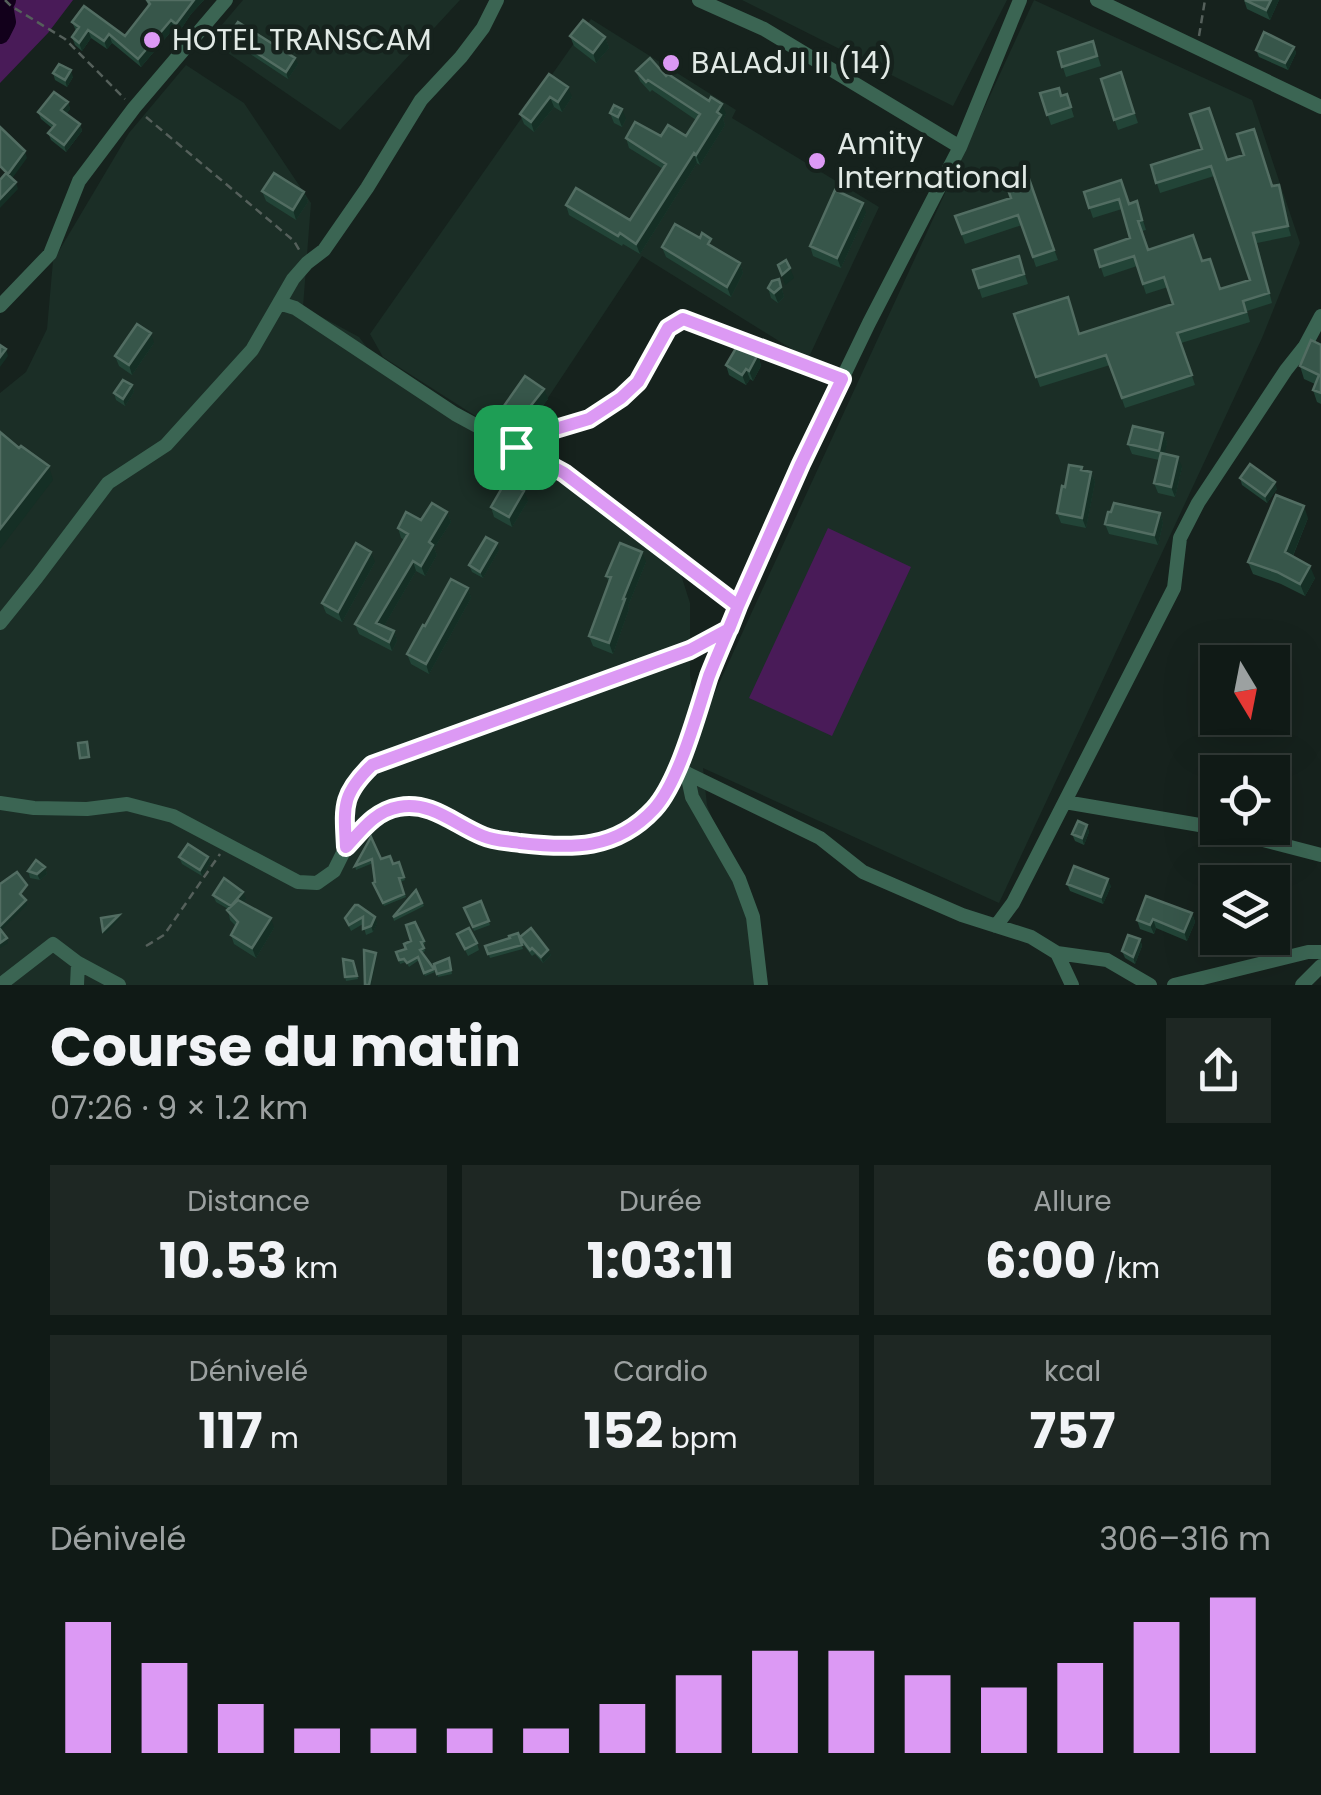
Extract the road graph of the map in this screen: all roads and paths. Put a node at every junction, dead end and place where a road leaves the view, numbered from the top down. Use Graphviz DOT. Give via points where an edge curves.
graph roads {
  1 [pos="5,0"];
  2 [pos="226,0"];
  3 [pos="497,0"];
  4 [pos="699,0"];
  5 [pos="1020,0"];
  6 [pos="1096,0"];
  7 [pos="1204,0"];
  8 [pos="1197,47"];
  9 [pos="1321,106"];
  10 [pos="134,108"];
  11 [pos="960,147"];
  12 [pos="307,263"];
  13 [pos="279,303"];
  14 [pos="0,306"];
  15 [pos="1321,316"];
  16 [pos="842,379"];
  17 [pos="516,447"];
  18 [pos="738,606"];
  19 [pos="0,623"];
  20 [pos="729,629"];
  21 [pos="682,771"];
  22 [pos="1065,802"];
  23 [pos="0,803"];
  24 [pos="226,844"];
  25 [pos="346,847"];
  26 [pos="1288,847"];
  27 [pos="1321,847"];
  28 [pos="1321,855"];
  29 [pos="996,926"];
  30 [pos="146,946"];
  31 [pos="1057,952"];
  32 [pos="1321,952"];
  33 [pos="78,963"];
  34 [pos="1321,966"];
  35 [pos="0,985"];
  36 [pos="77,985"];
  37 [pos="119,985"];
  38 [pos="761,985"];
  39 [pos="1072,985"];
  40 [pos="1150,985"];
  41 [pos="1174,985"];
  42 [pos="1302,985"];
  1 -- 10 [label="path" via="65,39"];
  2 -- 10 [label="street"];
  3 -- 12 [label="street" via="483,28 420,100 324,250"];
  4 -- 11 [label="street" via="764,29"];
  5 -- 11 [label="street"];
  6 -- 8 [label="street"];
  7 -- 8 [label="path"];
  8 -- 9 [label="street"];
  10 -- 12 [label="path" via="294,241"];
  10 -- 14 [label="street" via="79,181 50,254"];
  11 -- 16 [label="street"];
  12 -- 13 [label="street"];
  13 -- 17 [label="street"];
  13 -- 19 [label="street" via="252,350 166,445 108,483"];
  15 -- 22 [label="street" via="1198,502 1180,538 1174,588"];
  16 -- 17 [label="street" via="683,319 668,328 638,382 621,398 589,419"];
  16 -- 18 [label="street"];
  17 -- 18 [label="street" via="564,473"];
  18 -- 20 [label="street"];
  20 -- 21 [label="street"];
  20 -- 25 [label="street" via="690,650 372,765 344,806"];
  21 -- 25 [label="street" via="656,808 622,835 593,844 560,848 486,838 414,805 379,812"];
  21 -- 29 [label="street" via="820,838 862,872"];
  21 -- 38 [label="street" via="739,878 753,917"];
  22 -- 26 [label="street"];
  22 -- 29 [label="street"];
  23 -- 24 [label="street" via="87,810 127,804 173,816"];
  24 -- 25 [label="street" via="298,882 317,882 334,871"];
  24 -- 30 [label="path" via="164,935"];
  26 -- 27 [label="street"];
  26 -- 28 [label="street"];
  29 -- 31 [label="street"];
  31 -- 39 [label="street"];
  31 -- 40 [label="street" via="1107,960"];
  32 -- 41 [label="street"];
  33 -- 35 [label="street" via="54,944"];
  33 -- 36 [label="street"];
  33 -- 37 [label="street"];
  34 -- 42 [label="street"];
}
